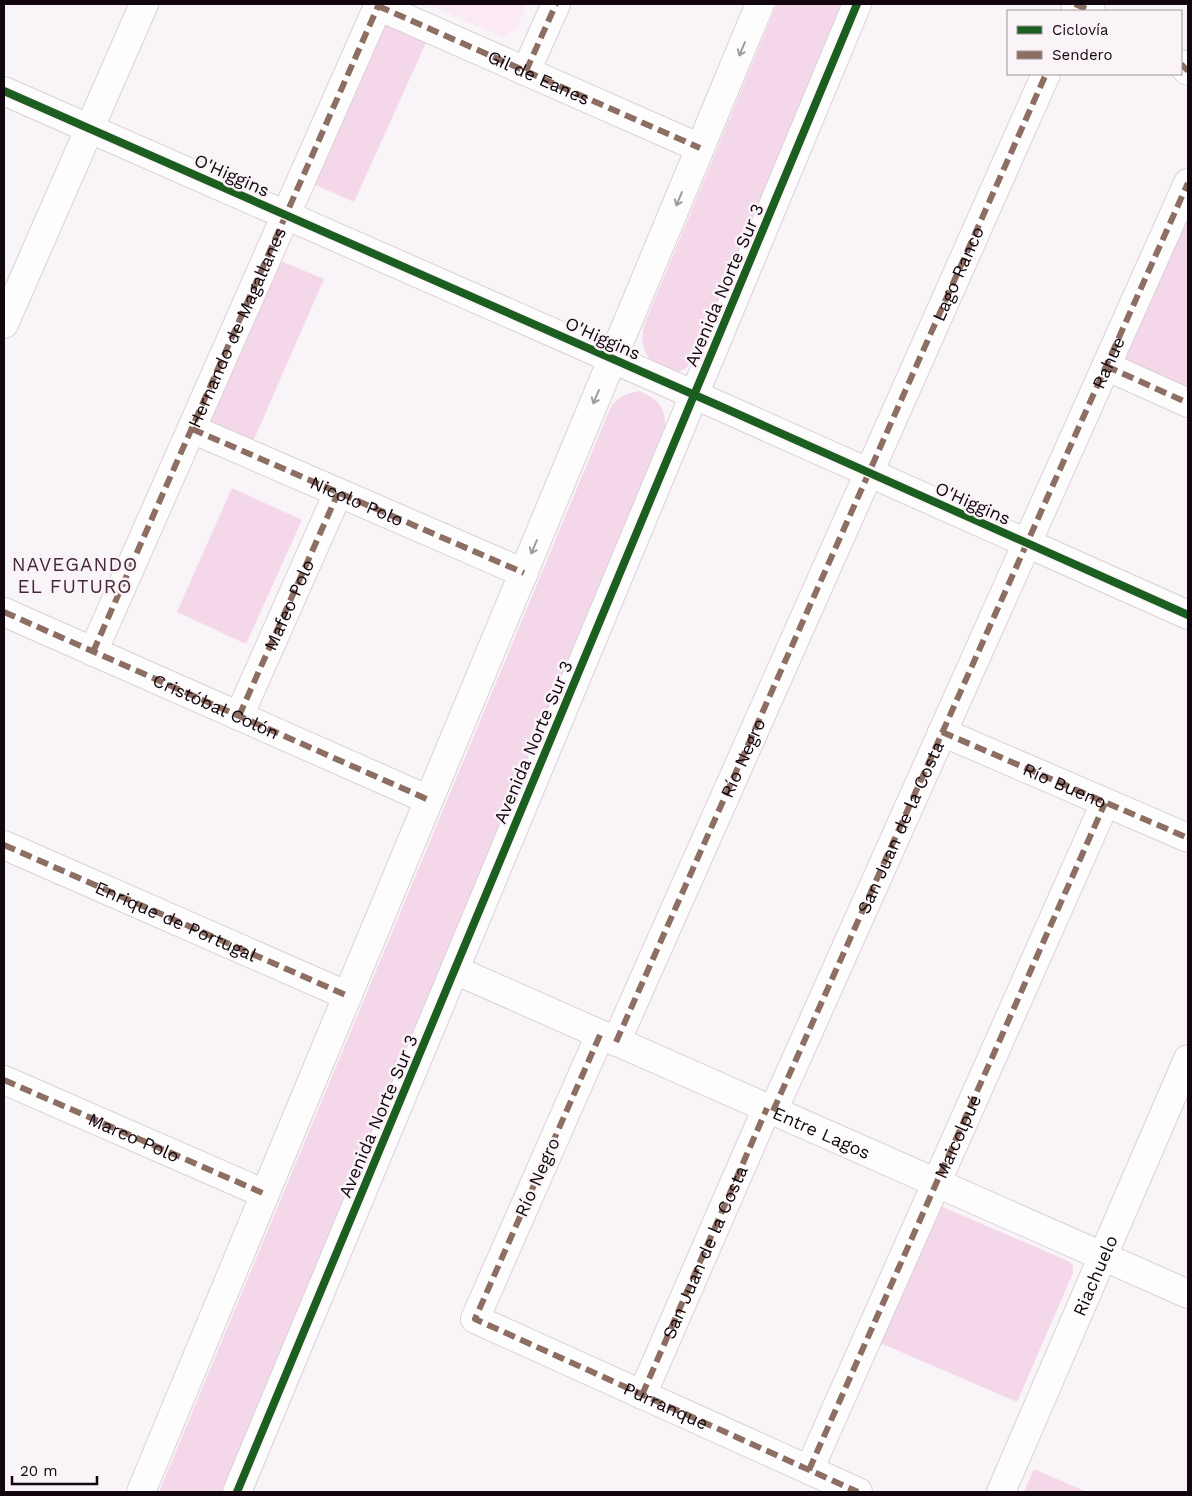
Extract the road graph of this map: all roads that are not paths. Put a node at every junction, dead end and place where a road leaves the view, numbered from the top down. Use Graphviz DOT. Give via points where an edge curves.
graph roads {
  1 [pos="144,4"];
  2 [pos="556,4"];
  3 [pos="760,4"];
  4 [pos="857,4"];
  5 [pos="378,5"];
  6 [pos="526,71"];
  7 [pos="1046,75"];
  8 [pos="4,91"];
  9 [pos="89,128"];
  10 [pos="700,148"];
  11 [pos="1188,183"];
  12 [pos="286,215"];
  13 [pos="4,324"];
  14 [pos="612,359"];
  15 [pos="1106,366"];
  16 [pos="694,395"];
  17 [pos="1188,403"];
  18 [pos="192,429"];
  19 [pos="868,472"];
  20 [pos="338,493"];
  21 [pos="1026,543"];
  22 [pos="524,573"];
  23 [pos="4,612"];
  24 [pos="1188,615"];
  25 [pos="93,652"];
  26 [pos="240,716"];
  27 [pos="942,732"];
  28 [pos="429,800"];
  29 [pos="1105,803"];
  30 [pos="1188,838"];
  31 [pos="4,845"];
  32 [pos="455,970"];
  33 [pos="348,996"];
  34 [pos="608,1038"];
  35 [pos="1188,1059"];
  36 [pos="4,1080"];
  37 [pos="770,1110"];
  38 [pos="936,1183"];
  39 [pos="265,1194"];
  40 [pos="1102,1256"];
  41 [pos="1188,1294"];
  42 [pos="475,1319"];
  43 [pos="642,1395"];
  44 [pos="809,1470"];
  45 [pos="141,1492"];
  46 [pos="237,1492"];
  47 [pos="858,1492"];
  48 [pos="1002,1492"];
  1 -- 9 [label="street"];
  2 -- 6 [label="street"];
  3 -- 10 [label="street, one-way"];
  4 -- 16 [label="street, Avenida Norte Sur 3"];
  5 -- 6 [label="street, Gil de Eanes"];
  5 -- 12 [label="street, Hernando de Magallanes"];
  6 -- 10 [label="street, Gil de Eanes"];
  7 -- 19 [label="street, Lago Ranco"];
  8 -- 9 [label="street, O'Higgins"];
  9 -- 12 [label="street, O'Higgins"];
  9 -- 13 [label="street"];
  10 -- 14 [label="street, one-way"];
  11 -- 15 [label="street, Rahue"];
  12 -- 14 [label="street, O'Higgins"];
  12 -- 18 [label="street, Hernando de Magallanes"];
  14 -- 16 [label="street, O'Higgins"];
  14 -- 22 [label="street, one-way"];
  15 -- 17 [label="street"];
  15 -- 21 [label="street, Rahue"];
  16 -- 19 [label="street, O'Higgins"];
  16 -- 32 [label="street, Avenida Norte Sur 3"];
  18 -- 20 [label="street, Nicolo Polo"];
  18 -- 25 [label="street, Hernando de Magallanes"];
  19 -- 21 [label="street, O'Higgins"];
  19 -- 34 [label="street, Río Negro"];
  20 -- 22 [label="street, Nicolo Polo"];
  20 -- 26 [label="street, Mafeo Polo"];
  21 -- 24 [label="street, O'Higgins"];
  21 -- 27 [label="street, San Juan de la Costa"];
  22 -- 28 [label="street"];
  23 -- 25 [label="street, Cristóbal Colón"];
  25 -- 26 [label="street, Cristóbal Colón"];
  26 -- 28 [label="street, Cristóbal Colón"];
  27 -- 29 [label="street, Río Bueno"];
  27 -- 37 [label="street, San Juan de la Costa"];
  28 -- 33 [label="street"];
  29 -- 30 [label="street, Río Bueno"];
  29 -- 38 [label="street, Maicolpué"];
  31 -- 33 [label="street, Enrique de Portugal"];
  32 -- 34 [label="street, Entre Lagos"];
  32 -- 46 [label="street, Avenida Norte Sur 3"];
  33 -- 39 [label="street"];
  34 -- 37 [label="street, Entre Lagos"];
  34 -- 42 [label="street, Río Negro"];
  35 -- 40 [label="street, Riachuelo"];
  36 -- 39 [label="street, Marco Polo"];
  37 -- 38 [label="street, Entre Lagos"];
  37 -- 43 [label="street, San Juan de la Costa"];
  38 -- 40 [label="street, Entre Lagos"];
  38 -- 44 [label="street, Maicolpué"];
  39 -- 45 [label="street"];
  40 -- 41 [label="street, Entre Lagos"];
  40 -- 48 [label="street, Riachuelo"];
  42 -- 43 [label="street, Purranque"];
  43 -- 44 [label="street, Purranque"];
  44 -- 47 [label="street, Purranque"];
}
